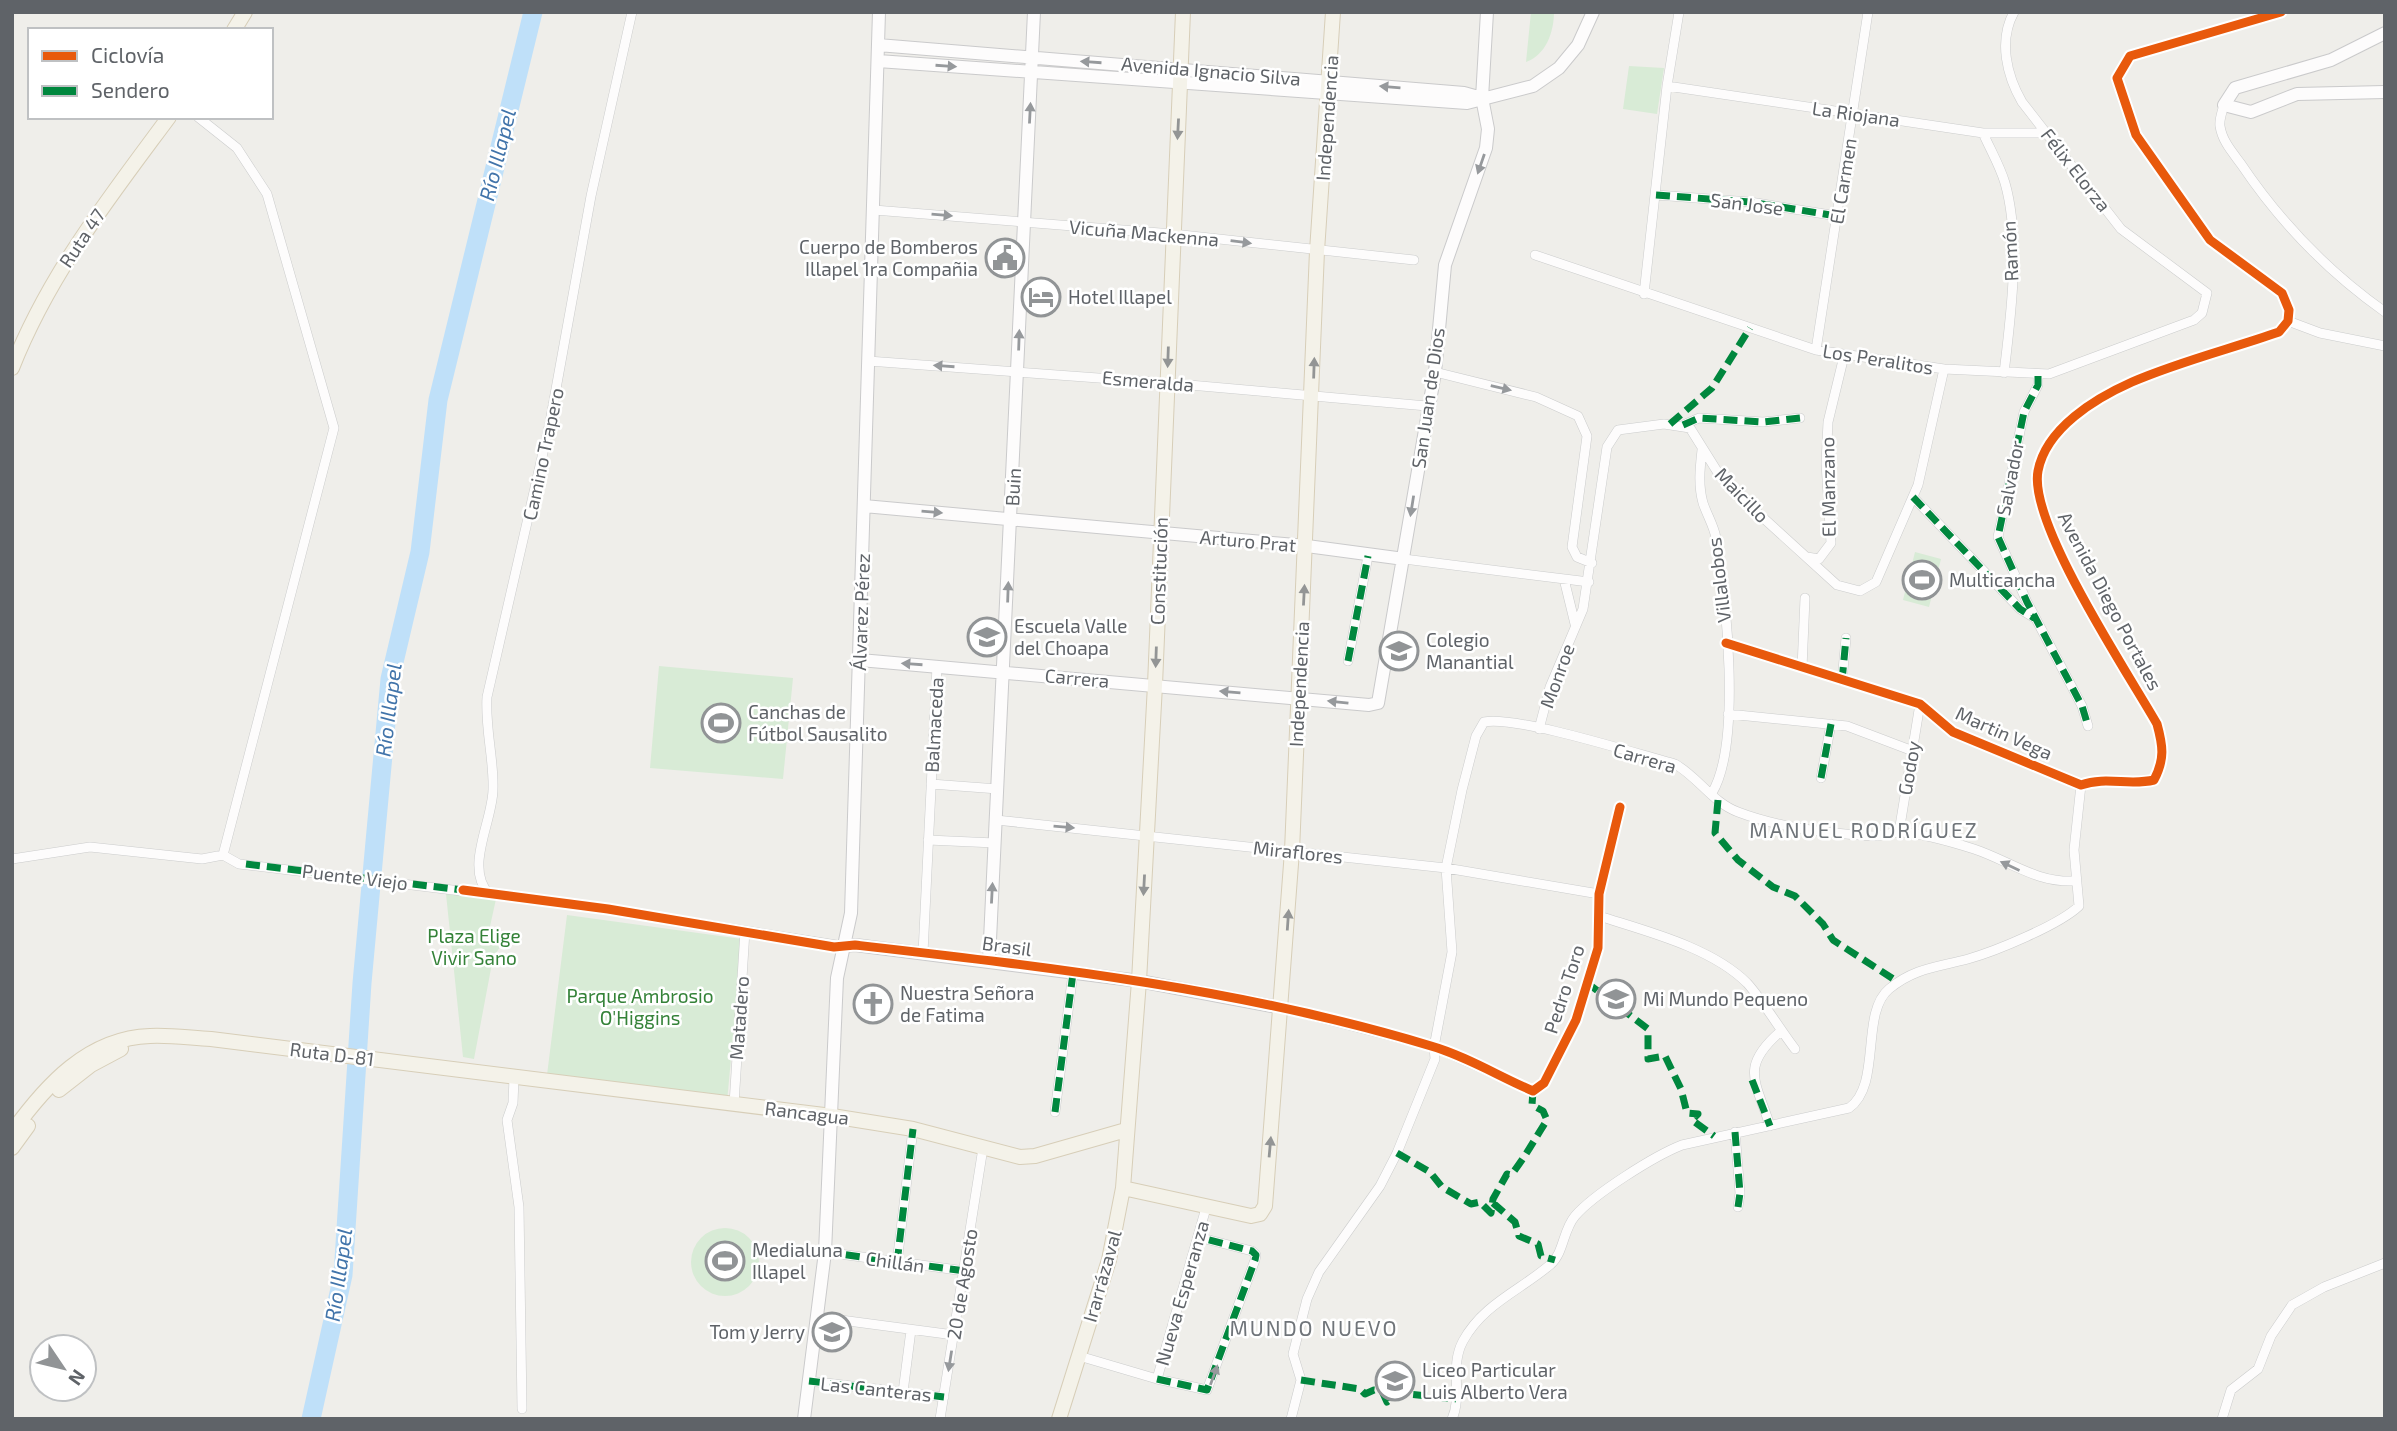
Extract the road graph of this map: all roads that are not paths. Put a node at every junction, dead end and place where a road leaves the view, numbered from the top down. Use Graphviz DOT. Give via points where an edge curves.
graph roads {
  1 [pos="245,12"];
  2 [pos="632,12"];
  3 [pos="879,12"];
  4 [pos="1034,12"];
  5 [pos="1183,12"];
  6 [pos="1333,12"];
  7 [pos="1487,12"];
  8 [pos="1593,12"];
  9 [pos="1679,12"];
  10 [pos="1868,12"];
  11 [pos="2014,12"];
  12 [pos="2281,12"];
  13 [pos="235,28"];
  14 [pos="2385,33"];
  15 [pos="878,45"];
  16 [pos="1032,58"];
  17 [pos="878,61"];
  18 [pos="1032,72"];
  19 [pos="1180,74"];
  20 [pos="1667,86"];
  21 [pos="1329,88"];
  22 [pos="2385,92"];
  23 [pos="1482,97"];
  24 [pos="2224,105"];
  25 [pos="1854,114"];
  26 [pos="168,119"];
  27 [pos="201,119"];
  28 [pos="1983,133"];
  29 [pos="2047,133"];
  30 [pos="1656,195"];
  31 [pos="874,210"];
  32 [pos="1837,216"];
  33 [pos="1025,223"];
  34 [pos="1173,234"];
  35 [pos="1317,251"];
  36 [pos="1535,256"];
  37 [pos="1415,260"];
  38 [pos="2207,293"];
  39 [pos="1644,294"];
  40 [pos="2385,312"];
  41 [pos="2288,321"];
  42 [pos="2385,346"];
  43 [pos="1816,350"];
  44 [pos="1844,356"];
  45 [pos="868,361"];
  46 [pos="12,368"];
  47 [pos="1944,369"];
  48 [pos="1018,371"];
  49 [pos="1435,372"];
  50 [pos="2004,373"];
  51 [pos="2038,376"];
  52 [pos="1167,383"];
  53 [pos="1314,396"];
  54 [pos="1427,406"];
  55 [pos="1800,418"];
  56 [pos="1683,425"];
  57 [pos="1702,450"];
  58 [pos="1913,497"];
  59 [pos="864,506"];
  60 [pos="1011,519"];
  61 [pos="1161,534"];
  62 [pos="1307,546"];
  63 [pos="1368,556"];
  64 [pos="1804,557"];
  65 [pos="1404,559"];
  66 [pos="1592,563"];
  67 [pos="1564,579"];
  68 [pos="1589,582"];
  69 [pos="1805,598"];
  70 [pos="2035,618"];
  71 [pos="1575,624"];
  72 [pos="1846,638"];
  73 [pos="1726,643"];
  74 [pos="860,660"];
  75 [pos="1348,661"];
  76 [pos="937,666"];
  77 [pos="1802,668"];
  78 [pos="1004,671"];
  79 [pos="1843,681"];
  80 [pos="1155,685"];
  81 [pos="1298,698"];
  82 [pos="1378,703"];
  83 [pos="1920,704"];
  84 [pos="1728,714"];
  85 [pos="1831,724"];
  86 [pos="2088,726"];
  87 [pos="1539,729"];
  88 [pos="1913,751"];
  89 [pos="1821,778"];
  90 [pos="2154,779"];
  91 [pos="931,784"];
  92 [pos="2081,785"];
  93 [pos="998,789"];
  94 [pos="1712,793"];
  95 [pos="1620,807"];
  96 [pos="996,820"];
  97 [pos="1899,832"];
  98 [pos="1147,835"];
  99 [pos="928,840"];
  100 [pos="995,844"];
  101 [pos="1292,851"];
  102 [pos="223,855"];
  103 [pos="12,859"];
  104 [pos="1446,868"];
  105 [pos="2076,881"];
  106 [pos="463,890"];
  107 [pos="489,894"];
  108 [pos="1599,894"];
  109 [pos="1599,916"];
  110 [pos="745,931"];
  111 [pos="843,946"];
  112 [pos="923,953"];
  113 [pos="989,961"];
  114 [pos="1073,973"];
  115 [pos="1139,981"];
  116 [pos="1282,1008"];
  117 [pos="1781,1031"];
  118 [pos="183,1037"];
  119 [pos="1434,1046"];
  120 [pos="1795,1049"];
  121 [pos="481,1073"];
  122 [pos="514,1077"];
  123 [pos="1533,1091"];
  124 [pos="734,1104"];
  125 [pos="1055,1112"];
  126 [pos="832,1116"];
  127 [pos="1770,1126"];
  128 [pos="913,1129"];
  129 [pos="1126,1130"];
  130 [pos="12,1132"];
  131 [pos="1735,1132"];
  132 [pos="12,1148"];
  133 [pos="983,1148"];
  134 [pos="1123,1188"];
  135 [pos="1738,1207"];
  136 [pos="1206,1208"];
  137 [pos="1198,1237"];
  138 [pos="825,1252"];
  139 [pos="897,1263"];
  140 [pos="2385,1263"];
  141 [pos="965,1271"];
  142 [pos="818,1317"];
  143 [pos="911,1329"];
  144 [pos="954,1335"];
  145 [pos="1079,1356"];
  146 [pos="1157,1379"];
  147 [pos="809,1381"];
  148 [pos="903,1391"];
  149 [pos="944,1397"];
  150 [pos="522,1409"];
  151 [pos="804,1419"];
  152 [pos="940,1419"];
  153 [pos="1059,1419"];
  154 [pos="1291,1419"];
  155 [pos="1452,1419"];
  156 [pos="2222,1419"];
  1 -- 13 [label="main road"];
  2 -- 107 [label="street, Camino Trapero" via="588,208 550,422 487,697 494,788 480,863 481,881"];
  3 -- 15 [label="street, Álvarez Pérez"];
  4 -- 16 [label="street, Buin"];
  5 -- 19 [label="main road, Constitución"];
  6 -- 21 [label="main road, Independencia"];
  7 -- 23 [label="street, San Juan de Dios"];
  8 -- 23 [label="street, Avenida Ignacio Silva" via="1559,68 1533,86"];
  9 -- 20 [label="street"];
  10 -- 25 [label="street, El Carmen"];
  11 -- 29 [label="street, Félix Elorza" via="2006,39 2006,62 2013,86"];
  12 -- 41 [label="street" via="2130,56 2118,78 2136,135 2158,167 2210,240 2282,293"];
  14 -- 24 [label="street" via="2331,60 2235,88"];
  15 -- 16 [label="street, Avenida Ignacio Silva"];
  15 -- 17 [label="street, Álvarez Pérez"];
  16 -- 18 [label="street, Buin"];
  19 -- 16 [label="street, Avenida Ignacio Silva, one-way"];
  17 -- 18 [label="street, Avenida Ignacio Silva, one-way"];
  17 -- 31 [label="street, Álvarez Pérez"];
  18 -- 19 [label="street, Avenida Ignacio Silva"];
  33 -- 18 [label="street, Buin, one-way"];
  19 -- 21 [label="street, Avenida Ignacio Silva"];
  19 -- 34 [label="main road, Constitución, one-way"];
  20 -- 25 [label="street, La Riojana"];
  20 -- 30 [label="street"];
  21 -- 23 [label="street, Avenida Ignacio Silva" via="1463,104"];
  21 -- 35 [label="main road, Independencia"];
  22 -- 24 [label="street" via="2297,94 2251,113"];
  23 -- 49 [label="street, San Juan de Dios, one-way" via="1486,148 1445,265"];
  24 -- 40 [label="street" via="2220,125 2225,141 2255,185 2322,262"];
  25 -- 28 [label="street, La Riojana"];
  25 -- 32 [label="street, El Carmen"];
  26 -- 46 [label="main road, Ruta 47" via="68,255"];
  27 -- 102 [label="street" via="237,148 267,194 334,428"];
  28 -- 29 [label="street, La Riojana"];
  28 -- 50 [label="street, Ramón" via="2005,183 2011,236 2013,304"];
  29 -- 38 [label="street, Félix Elorza" via="2121,229"];
  30 -- 32 [label="street, San Jose" via="1750,202"];
  30 -- 39 [label="street"];
  31 -- 33 [label="street, Vicuña Mackenna, one-way"];
  31 -- 45 [label="street, Álvarez Pérez"];
  32 -- 43 [label="street, El Carmen"];
  33 -- 34 [label="street, Vicuña Mackenna"];
  48 -- 33 [label="street, Buin, one-way"];
  34 -- 35 [label="street, Vicuña Mackenna, one-way"];
  34 -- 52 [label="main road, Constitución, one-way"];
  35 -- 37 [label="street, Vicuña Mackenna"];
  53 -- 35 [label="main road, Independencia, one-way"];
  36 -- 39 [label="street, Los Peralitos"];
  38 -- 51 [label="street, Los Peralitos" via="2202,313 2194,320"];
  39 -- 43 [label="street, Los Peralitos"];
  41 -- 42 [label="street"];
  41 -- 90 [label="street, Avenida Diego Portales" via="2279,332 2132,382 2080,412 2059,432 2038,468 2039,504 2056,546 2157,724 2163,764"];
  43 -- 44 [label="street, Los Peralitos"];
  44 -- 47 [label="street, Los Peralitos"];
  44 -- 64 [label="street, El Manzano" via="1828,422 1831,543 1819,559"];
  48 -- 45 [label="street, Esmeralda, one-way"];
  45 -- 59 [label="street, Álvarez Pérez"];
  47 -- 50 [label="street, Los Peralitos"];
  47 -- 58 [label="street, Maicillo"];
  48 -- 52 [label="street, Esmeralda"];
  48 -- 60 [label="street, Buin"];
  49 -- 54 [label="street, San Juan de Dios"];
  49 -- 66 [label="street, one-way" via="1536,397 1578,416 1587,436 1572,547 1577,556"];
  50 -- 51 [label="street, Los Peralitos"];
  51 -- 70 [label="street, Salvador" via="2024,412 1998,537"];
  52 -- 53 [label="street, Esmeralda"];
  52 -- 61 [label="main road, Constitución"];
  53 -- 54 [label="street, Esmeralda"];
  53 -- 62 [label="main road, Independencia"];
  54 -- 65 [label="street, San Juan de Dios, one-way"];
  55 -- 56 [label="street" via="1763,422 1699,418"];
  56 -- 57 [label="street, Maicillo" via="1697,436"];
  56 -- 66 [label="street" via="1618,430 1606,447"];
  57 -- 64 [label="street, Maicillo" via="1720,476"];
  57 -- 73 [label="street, Villalobos" via="1699,479 1716,536"];
  58 -- 64 [label="street, Maicillo" via="1876,582 1860,591 1837,585"];
  58 -- 70 [label="street, Salvador" via="2020,609"];
  59 -- 60 [label="street, Arturo Prat, one-way"];
  59 -- 74 [label="street, Álvarez Pérez"];
  60 -- 61 [label="street, Arturo Prat"];
  78 -- 60 [label="street, Buin, one-way"];
  61 -- 62 [label="street, Arturo Prat"];
  61 -- 80 [label="main road, Constitución, one-way"];
  62 -- 63 [label="street, Arturo Prat"];
  81 -- 62 [label="main road, Independencia, one-way"];
  63 -- 65 [label="street, Arturo Prat"];
  63 -- 75 [label="street"];
  65 -- 67 [label="street, Arturo Prat"];
  65 -- 82 [label="street, San Juan de Dios"];
  66 -- 68 [label="street, Monroe"];
  67 -- 68 [label="street, Arturo Prat"];
  67 -- 71 [label="street, Monroe"];
  68 -- 71 [label="street, Monroe"];
  69 -- 77 [label="street"];
  70 -- 86 [label="street, Salvador"];
  71 -- 87 [label="street, Monroe"];
  72 -- 79 [label="street"];
  73 -- 77 [label="street, Martin Vega"];
  73 -- 84 [label="street, Villalobos"];
  76 -- 74 [label="street, Carrera, one-way"];
  74 -- 111 [label="street, Álvarez Pérez" via="851,913"];
  76 -- 78 [label="street, Carrera"];
  76 -- 91 [label="street, Balmaceda"];
  77 -- 79 [label="street, Martin Vega"];
  78 -- 80 [label="street, Carrera"];
  78 -- 93 [label="street, Buin"];
  79 -- 83 [label="street, Martin Vega"];
  81 -- 80 [label="street, Carrera, one-way"];
  80 -- 98 [label="main road, Constitución"];
  82 -- 81 [label="street, Carrera, one-way"];
  81 -- 101 [label="main road, Independencia"];
  83 -- 88 [label="street, Godoy"];
  83 -- 92 [label="street, Martin Vega" via="1952,732"];
  84 -- 85 [label="street"];
  84 -- 94 [label="street, Villalobos" via="1720,779"];
  85 -- 88 [label="street"];
  85 -- 89 [label="street"];
  87 -- 94 [label="street, Carrera" via="1675,764"];
  87 -- 104 [label="street, Carrera" via="1484,722 1465,776"];
  88 -- 97 [label="street, Godoy"];
  90 -- 92 [label="street, Martin Vega" via="2138,784 2098,779"];
  91 -- 93 [label="street"];
  91 -- 99 [label="street, Balmaceda"];
  92 -- 105 [label="street" via="2074,850"];
  93 -- 96 [label="street, Buin"];
  94 -- 97 [label="street, Carrera" via="1736,812 1797,827 1879,836"];
  95 -- 108 [label="street, Pedro Toro"];
  96 -- 98 [label="street, Miraflores, one-way"];
  96 -- 100 [label="street, Buin"];
  105 -- 97 [label="street, Carrera, one-way" via="2018,871 1976,850"];
  98 -- 101 [label="street, Miraflores"];
  98 -- 115 [label="main road, Constitución, one-way"];
  99 -- 100 [label="street"];
  99 -- 112 [label="street, Balmaceda"];
  113 -- 100 [label="street, Buin, one-way"];
  101 -- 104 [label="street, Miraflores"];
  116 -- 101 [label="main road, Independencia, one-way"];
  102 -- 103 [label="street" via="202,859 90,847"];
  102 -- 106 [label="street, Puente Viejo" via="246,864"];
  104 -- 108 [label="street, Miraflores"];
  104 -- 119 [label="street" via="1452,952"];
  105 -- 127 [label="street" via="2079,906 2068,917 1969,959 1923,968 1887,990 1881,997 1864,1085 1856,1103"];
  106 -- 107 [label="street, Brasil"];
  107 -- 110 [label="street, Brasil"];
  108 -- 109 [label="street, Pedro Toro"];
  109 -- 117 [label="street" via="1682,943 1734,974 1748,984"];
  109 -- 123 [label="street, Pedro Toro" via="1598,948 1576,1020 1545,1083"];
  110 -- 111 [label="street, Brasil"];
  110 -- 124 [label="street, Matadero"];
  111 -- 112 [label="street, Brasil"];
  111 -- 126 [label="street, Álvarez Pérez" via="837,978"];
  112 -- 113 [label="street, Brasil"];
  113 -- 114 [label="street, Brasil"];
  114 -- 115 [label="street, Brasil"];
  114 -- 125 [label="street"];
  115 -- 116 [label="street, Brasil"];
  115 -- 129 [label="main road, Constitución"];
  116 -- 119 [label="street, Brasil"];
  136 -- 116 [label="main road, Independencia, one-way" via="1251,1216 1264,1209"];
  117 -- 120 [label="street"];
  117 -- 127 [label="street" via="1760,1051 1752,1080"];
  118 -- 121 [label="main road, Ruta D-81"];
  118 -- 130 [label="main road, Ruta D-81" via="137,1037 97,1049 51,1085"];
  118 -- 132 [label="main road, Ruta D-81" via="128,1046 91,1065 45,1103"];
  119 -- 123 [label="street, Brasil"];
  119 -- 154 [label="street" via="1435,1059 1397,1153 1361,1215 1319,1272 1307,1299 1293,1354 1301,1380"];
  121 -- 122 [label="main road, Rancagua"];
  122 -- 124 [label="main road, Rancagua"];
  122 -- 150 [label="street" via="507,1120 519,1207"];
  124 -- 126 [label="main road, Rancagua"];
  126 -- 128 [label="main road, Rancagua"];
  126 -- 138 [label="street, Álvarez Pérez"];
  127 -- 131 [label="street"];
  128 -- 133 [label="main road, Rancagua"];
  128 -- 139 [label="street"];
  129 -- 133 [label="main road, Rancagua" via="1035,1156"];
  129 -- 134 [label="main road, Irarrázaval"];
  131 -- 135 [label="street"];
  131 -- 155 [label="street" via="1663,1152 1574,1217 1555,1260 1490,1307 1463,1341 1455,1357 1457,1409"];
  133 -- 141 [label="street, 20 de Agosto"];
  134 -- 136 [label="main road, Independencia"];
  134 -- 145 [label="main road, Irarrázaval" via="1109,1260"];
  136 -- 137 [label="street, Nueva Esperanza"];
  137 -- 146 [label="street, Nueva Esperanza"];
  146 -- 137 [label="street, one-way" via="1207,1390 1255,1260 1252,1251"];
  138 -- 139 [label="street, Chillán"];
  138 -- 142 [label="street, Álvarez Pérez"];
  139 -- 141 [label="street, Chillán"];
  140 -- 156 [label="street" via="2292,1305 2271,1336 2258,1369 2231,1390"];
  141 -- 144 [label="street, 20 de Agosto"];
  142 -- 143 [label="street"];
  142 -- 147 [label="street, Álvarez Pérez"];
  143 -- 144 [label="street"];
  143 -- 148 [label="street"];
  144 -- 149 [label="street, 20 de Agosto, one-way"];
  145 -- 146 [label="street, Nueva Esperanza"];
  145 -- 153 [label="main road, Irarrázaval"];
  147 -- 148 [label="street, Las Canteras"];
  147 -- 151 [label="street, Álvarez Pérez"];
  148 -- 149 [label="street, Las Canteras"];
  149 -- 152 [label="street, 20 de Agosto"];
}
